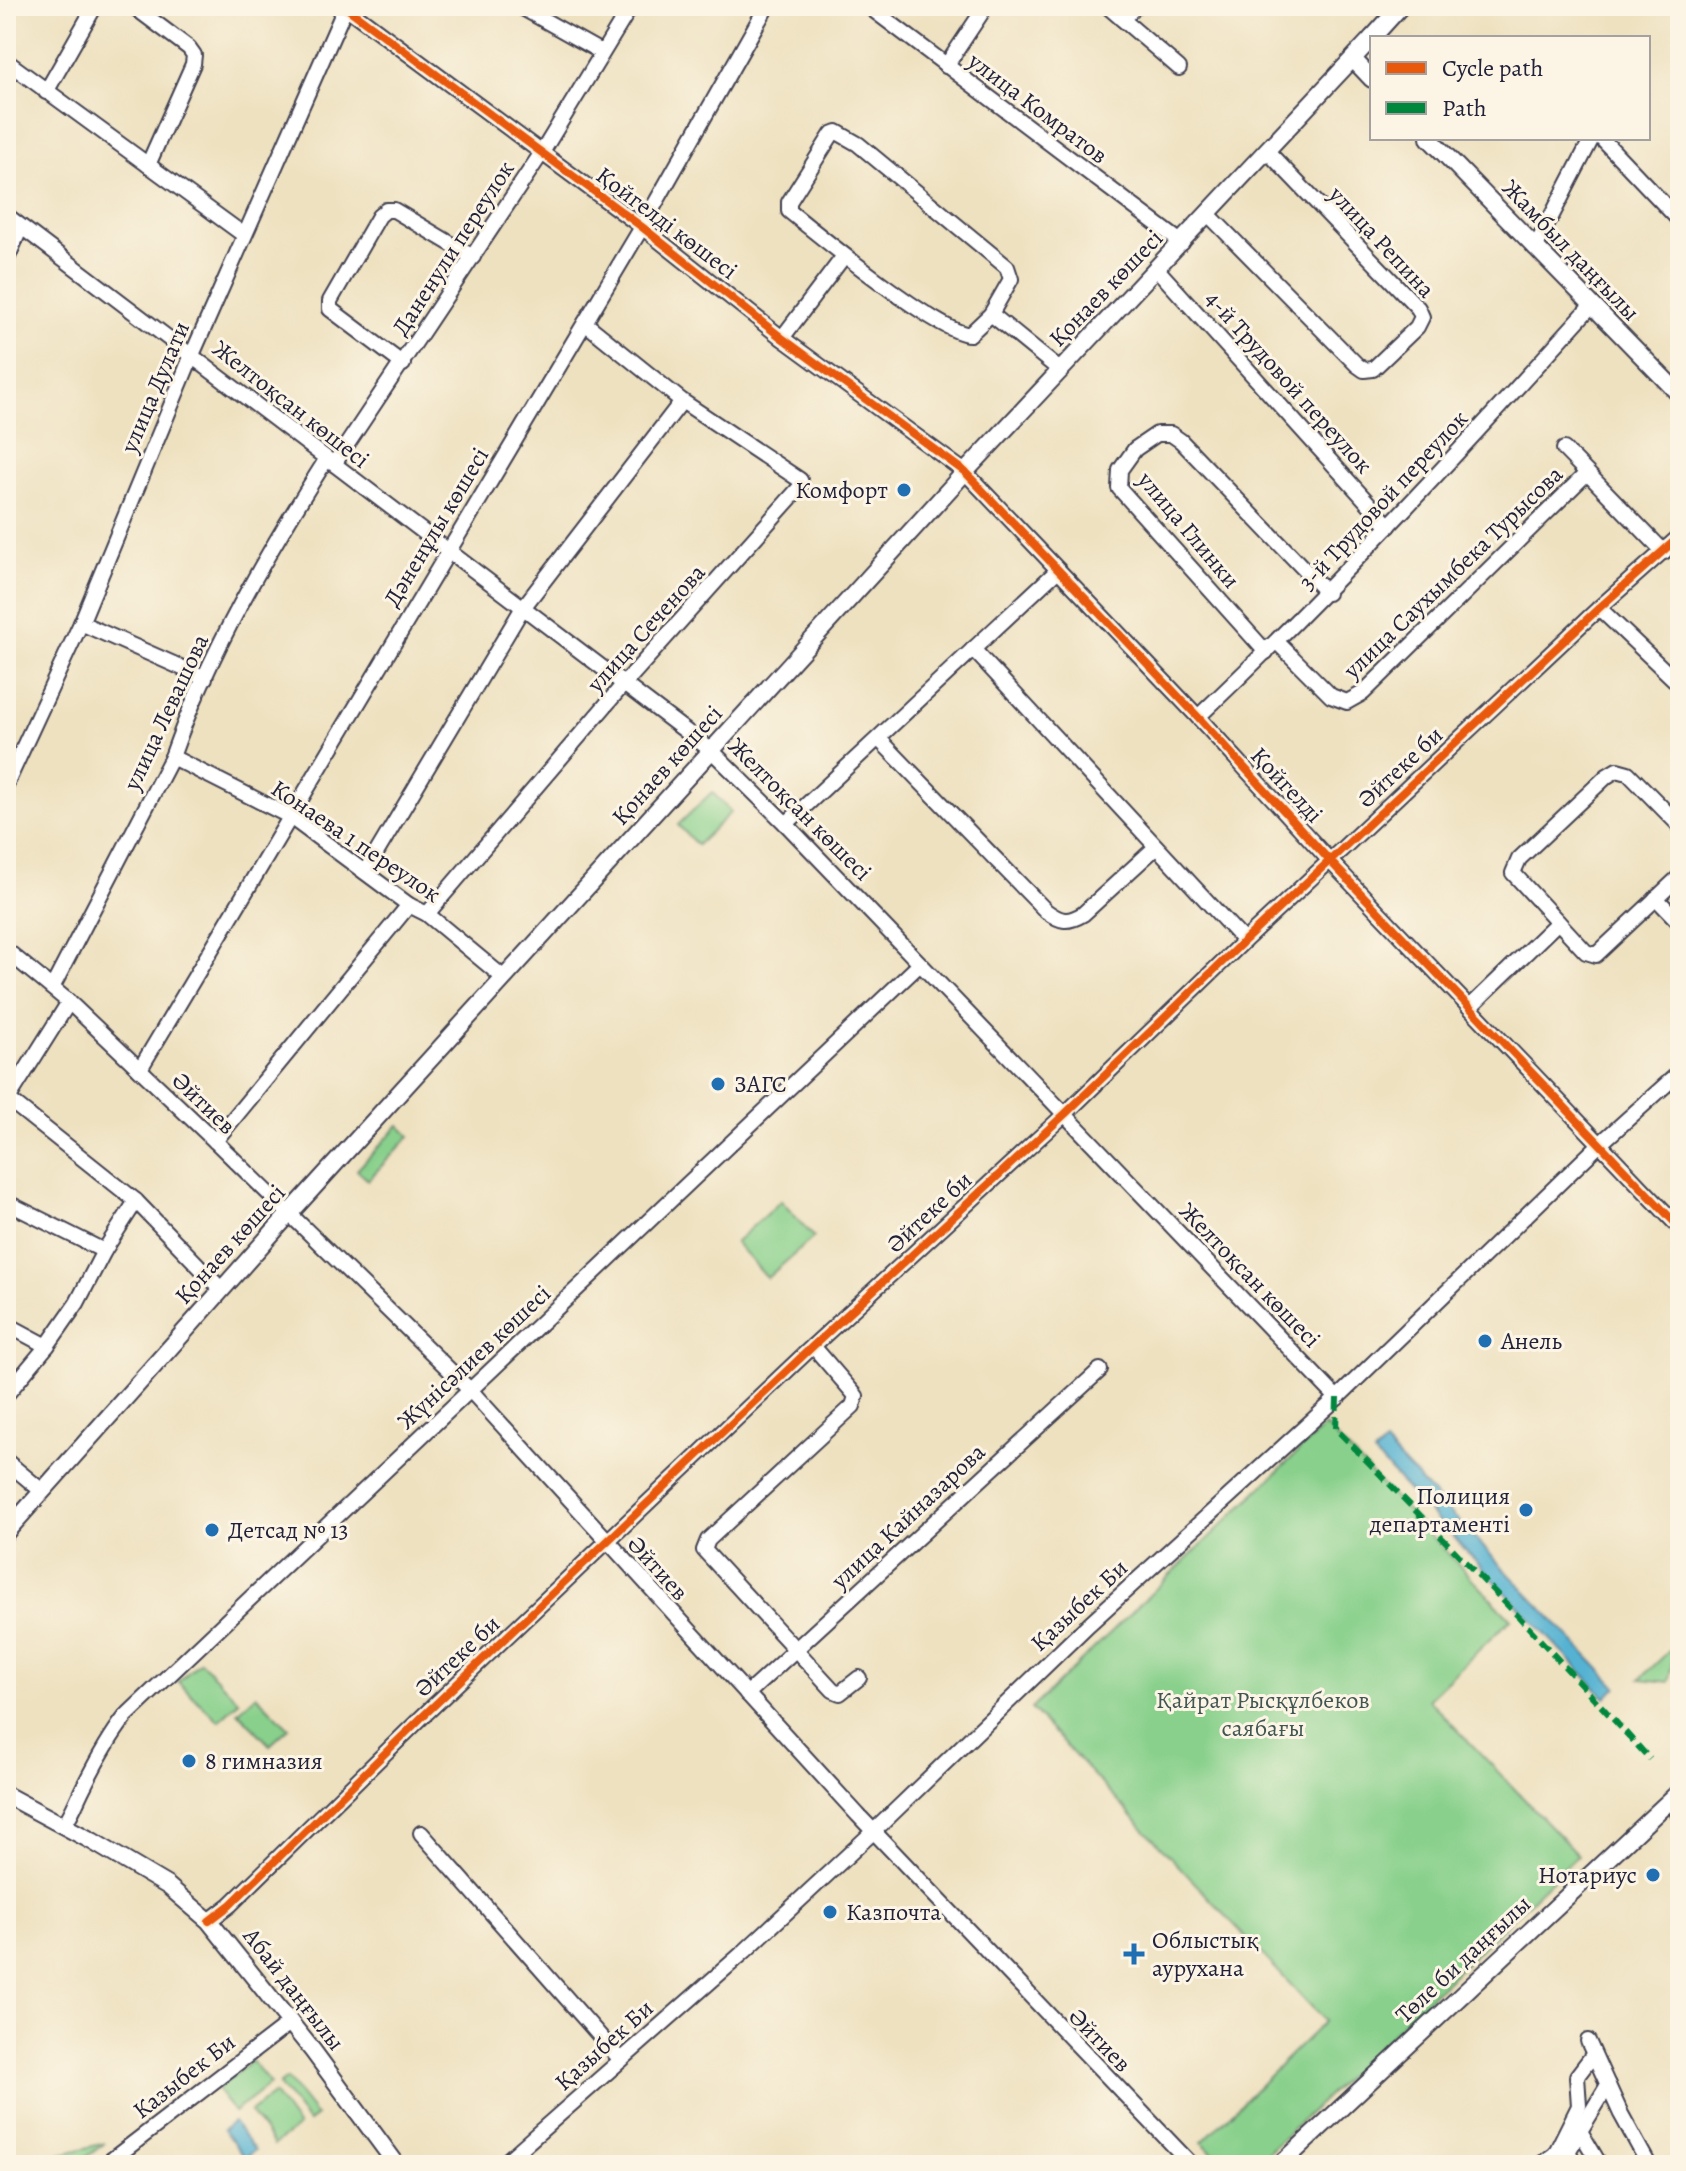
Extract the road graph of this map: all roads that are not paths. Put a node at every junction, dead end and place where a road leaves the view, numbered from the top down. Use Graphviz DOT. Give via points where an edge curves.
graph roads {
  1 [pos="95,6"];
  2 [pos="133,6"];
  3 [pos="345,6"];
  4 [pos="519,6"];
  5 [pos="631,6"];
  6 [pos="767,6"];
  7 [pos="868,6"];
  8 [pos="986,6"];
  9 [pos="1107,6"];
  10 [pos="1136,6"];
  11 [pos="1401,6"];
  12 [pos="1122,19"];
  13 [pos="1374,36"];
  14 [pos="1370,40"];
  15 [pos="601,52"];
  16 [pos="1353,59"];
  17 [pos="6,61"];
  18 [pos="946,66"];
  19 [pos="1179,68"];
  20 [pos="1370,77"];
  21 [pos="46,92"];
  22 [pos="1431,140"];
  23 [pos="1591,140"];
  24 [pos="1603,140"];
  25 [pos="1268,152"];
  26 [pos="541,154"];
  27 [pos="148,165"];
  28 [pos="6,215"];
  29 [pos="1209,215"];
  30 [pos="1680,221"];
  31 [pos="21,227"];
  32 [pos="642,227"];
  33 [pos="244,235"];
  34 [pos="1182,243"];
  35 [pos="1535,248"];
  36 [pos="844,256"];
  37 [pos="473,257"];
  38 [pos="6,261"];
  39 [pos="1156,268"];
  40 [pos="1591,306"];
  41 [pos="991,314"];
  42 [pos="585,323"];
  43 [pos="782,338"];
  44 [pos="192,355"];
  45 [pos="403,364"];
  46 [pos="1061,371"];
  47 [pos="1680,395"];
  48 [pos="682,401"];
  49 [pos="1564,449"];
  50 [pos="330,462"];
  51 [pos="965,472"];
  52 [pos="1587,473"];
  53 [pos="1389,526"];
  54 [pos="1680,536"];
  55 [pos="447,552"];
  56 [pos="1664,552"];
  57 [pos="1058,570"];
  58 [pos="1327,593"];
  59 [pos="1599,608"];
  60 [pos="522,609"];
  61 [pos="81,623"];
  62 [pos="1272,647"];
  63 [pos="973,649"];
  64 [pos="205,678"];
  65 [pos="623,685"];
  66 [pos="1680,685"];
  67 [pos="1198,717"];
  68 [pos="879,739"];
  69 [pos="712,751"];
  70 [pos="172,757"];
  71 [pos="6,785"];
  72 [pos="289,816"];
  73 [pos="786,824"];
  74 [pos="1680,826"];
  75 [pos="1155,848"];
  76 [pos="1330,861"];
  77 [pos="365,872"];
  78 [pos="1680,876"];
  79 [pos="1656,898"];
  80 [pos="409,905"];
  81 [pos="427,914"];
  82 [pos="1558,922"];
  83 [pos="1680,923"];
  84 [pos="1244,941"];
  85 [pos="6,950"];
  86 [pos="920,964"];
  87 [pos="504,978"];
  88 [pos="52,988"];
  89 [pos="69,1002"];
  90 [pos="1470,1007"];
  91 [pos="140,1069"];
  92 [pos="1680,1072"];
  93 [pos="7,1100"];
  94 [pos="1065,1114"];
  95 [pos="215,1141"];
  96 [pos="1601,1143"];
  97 [pos="136,1201"];
  98 [pos="6,1202"];
  99 [pos="290,1213"];
  100 [pos="1680,1228"];
  101 [pos="104,1251"];
  102 [pos="221,1289"];
  103 [pos="6,1324"];
  104 [pos="47,1346"];
  105 [pos="813,1346"];
  106 [pos="1100,1370"];
  107 [pos="471,1391"];
  108 [pos="6,1395"];
  109 [pos="1337,1398"];
  110 [pos="6,1461"];
  111 [pos="42,1491"];
  112 [pos="6,1532"];
  113 [pos="607,1542"];
  114 [pos="797,1649"];
  115 [pos="859,1678"];
  116 [pos="747,1694"];
  117 [pos="1676,1794"];
  118 [pos="6,1795"];
  119 [pos="1680,1818"];
  120 [pos="64,1825"];
  121 [pos="874,1831"];
  122 [pos="421,1833"];
  123 [pos="209,1921"];
  124 [pos="291,2022"];
  125 [pos="621,2060"];
  126 [pos="1608,2085"];
  127 [pos="1580,2131"];
  128 [pos="105,2165"];
  129 [pos="397,2165"];
  130 [pos="502,2165"];
  131 [pos="1192,2165"];
  132 [pos="1280,2165"];
  133 [pos="1540,2165"];
  134 [pos="1576,2165"];
  135 [pos="1600,2165"];
  136 [pos="1649,2165"];
  1 -- 21 [label="street"];
  2 -- 27 [label="street" via="194,55"];
  3 -- 26 [label="street, Қойгелді көшесі"];
  3 -- 33 [label="street, улица Дулати"];
  4 -- 15 [label="street"];
  5 -- 15 [label="street, Даненули переулок"];
  6 -- 32 [label="street, Дәненұлы көшесі"];
  7 -- 18 [label="street, улица Комратов"];
  8 -- 18 [label="street"];
  9 -- 12 [label="street"];
  10 -- 12 [label="street"];
  11 -- 13 [label="main road, Қонаев көшесі"];
  12 -- 19 [label="street"];
  14 -- 16 [label="main road, Қонаев көшесі"];
  15 -- 26 [label="street, Даненули переулок"];
  16 -- 20 [label="main road"];
  16 -- 25 [label="main road, Қонаев көшесі"];
  17 -- 21 [label="street"];
  18 -- 34 [label="street, улица Комратов"];
  21 -- 27 [label="street"];
  22 -- 35 [label="main road, Жамбыл даңғылы"];
  23 -- 35 [label="street"];
  24 -- 30 [label="street"];
  25 -- 29 [label="main road, Қонаев көшесі"];
  25 -- 29 [label="street, улица Репина" via="1418,308 1422,317 1417,327 1373,369 1364,370"];
  26 -- 32 [label="street, Қойгелді көшесі"];
  26 -- 37 [label="street, Даненули переулок"];
  27 -- 33 [label="street"];
  28 -- 31 [label="street, Желтоқсан көшесі"];
  29 -- 34 [label="main road, Қонаев көшесі"];
  31 -- 38 [label="street"];
  31 -- 44 [label="street, Желтоқсан көшесі"];
  32 -- 42 [label="street, Дәненұлы көшесі"];
  32 -- 43 [label="street, Қойгелді көшесі"];
  33 -- 44 [label="street, улица Дулати"];
  34 -- 39 [label="main road, Қонаев көшесі"];
  35 -- 40 [label="main road, Жамбыл даңғылы"];
  36 -- 41 [label="street" via="963,334 970,334"];
  36 -- 41 [label="street" via="788,207 837,132 1007,267 1011,279"];
  36 -- 43 [label="street"];
  37 -- 45 [label="street, Даненули переулок"];
  37 -- 45 [label="street" via="394,210 379,216 330,309"];
  39 -- 46 [label="main road, Қонаев көшесі"];
  39 -- 53 [label="street, 4-й Трудовой переулок"];
  40 -- 47 [label="main road, Жамбыл даңғылы"];
  40 -- 53 [label="street, 3-й Трудовой переулок"];
  41 -- 46 [label="street"];
  42 -- 48 [label="street, улица Сеченова"];
  42 -- 55 [label="street, Дәненұлы көшесі"];
  43 -- 51 [label="street, Қойгелді көшесі"];
  44 -- 50 [label="street, Желтоқсан көшесі"];
  44 -- 61 [label="street, улица Дулати"];
  45 -- 50 [label="street, Даненули переулок"];
  46 -- 51 [label="main road, Қонаев көшесі"];
  48 -- 60 [label="street"];
  48 -- 65 [label="street, улица Сеченова" via="802,485"];
  49 -- 52 [label="street"];
  50 -- 55 [label="street, Желтоқсан көшесі"];
  50 -- 64 [label="street, улица Левашова" via="269,549"];
  51 -- 57 [label="street, Қойгелді"];
  51 -- 69 [label="main road, Қонаев көшесі"];
  52 -- 56 [label="street"];
  52 -- 62 [label="street, улица Саухымбека Турысова" via="1363,693 1347,702 1331,696"];
  53 -- 58 [label="street, 3-й Трудовой переулок"];
  54 -- 56 [label="street, Әйтеке би"];
  55 -- 60 [label="street, Желтоқсан көшесі"];
  55 -- 72 [label="street, Дәненұлы көшесі"];
  56 -- 59 [label="street, Әйтеке би"];
  57 -- 63 [label="street"];
  57 -- 67 [label="street, Қойгелді"];
  58 -- 62 [label="street, 3-й Трудовой переулок"];
  58 -- 62 [label="street, улица Глинки" via="1181,441 1157,434 1135,449 1120,470 1119,488"];
  59 -- 66 [label="street"];
  59 -- 76 [label="street, Әйтеке би"];
  60 -- 65 [label="street, Желтоқсан көшесі"];
  60 -- 77 [label="street"];
  61 -- 64 [label="street"];
  61 -- 71 [label="street, улица Дулати"];
  62 -- 67 [label="street, 3-й Трудовой переулок"];
  63 -- 68 [label="street"];
  63 -- 75 [label="street"];
  64 -- 70 [label="street, улица Левашова"];
  65 -- 69 [label="street, Желтоқсан көшесі"];
  65 -- 81 [label="street, улица Сеченова"];
  67 -- 76 [label="street, Қойгелді"];
  68 -- 73 [label="street"];
  68 -- 75 [label="street" via="1059,921 1083,914"];
  69 -- 73 [label="street, Желтоқсан көшесі"];
  69 -- 87 [label="main road, Қонаев көшесі"];
  70 -- 72 [label="street, Конаева 1 переулок"];
  70 -- 88 [label="street, улица Левашова"];
  72 -- 77 [label="street, Конаева 1 переулок"];
  72 -- 91 [label="street, Дәненұлы көшесі"];
  73 -- 86 [label="street, Желтоқсан көшесі"];
  74 -- 82 [label="street" via="1628,773 1617,770 1607,776 1519,859 1513,873"];
  75 -- 84 [label="street"];
  76 -- 84 [label="street, Әйтеке би"];
  76 -- 90 [label="street, Қойгелді"];
  77 -- 80 [label="street, Конаева 1 переулок"];
  78 -- 79 [label="street"];
  79 -- 82 [label="street" via="1596,955 1586,952"];
  79 -- 83 [label="street"];
  80 -- 81 [label="street, Конаева 1 переулок"];
  80 -- 95 [label="street"];
  81 -- 87 [label="street, Конаева 1 переулок"];
  82 -- 90 [label="street"];
  84 -- 94 [label="street, Әйтеке би"];
  85 -- 88 [label="street, Әйтиев"];
  86 -- 94 [label="street, Желтоқсан көшесі"];
  86 -- 107 [label="street, Жүнісәлиев көшесі"];
  87 -- 99 [label="main road, Қонаев көшесі"];
  88 -- 89 [label="street, Әйтиев"];
  89 -- 91 [label="street, Әйтиев"];
  89 -- 93 [label="street"];
  90 -- 96 [label="street, Қойгелді"];
  91 -- 95 [label="street, Әйтиев"];
  92 -- 96 [label="street, Қазыбек Би"];
  93 -- 97 [label="street"];
  94 -- 105 [label="street, Әйтеке би"];
  94 -- 109 [label="street, Желтоқсан көшесі"];
  95 -- 99 [label="street, Әйтиев"];
  96 -- 100 [label="street, Қойгелді"];
  96 -- 109 [label="street, Қазыбек Би"];
  97 -- 101 [label="street"];
  97 -- 102 [label="street"];
  98 -- 101 [label="street"];
  99 -- 102 [label="main road, Қонаев көшесі"];
  99 -- 107 [label="street, Әйтиев"];
  101 -- 104 [label="street"];
  102 -- 111 [label="main road, Қонаев көшесі"];
  103 -- 104 [label="street"];
  104 -- 108 [label="street"];
  105 -- 113 [label="street, Әйтеке би"];
  105 -- 114 [label="street" via="856,1396 853,1406 708,1540 704,1550"];
  106 -- 114 [label="street, улица Кайназарова"];
  107 -- 113 [label="street, Әйтиев"];
  107 -- 120 [label="street, Жүнісәлиев көшесі" via="126,1716 105,1743"];
  109 -- 121 [label="street, Қазыбек Би" via="1089,1624"];
  110 -- 111 [label="street"];
  111 -- 112 [label="main road, Қонаев көшесі"];
  113 -- 116 [label="street, Әйтиев"];
  113 -- 123 [label="street, Әйтеке би"];
  114 -- 115 [label="street" via="833,1690 840,1693"];
  114 -- 116 [label="street, улица Кайназарова"];
  116 -- 121 [label="street, Әйтиев"];
  117 -- 119 [label="street"];
  117 -- 132 [label="main road, Төле би даңғылы"];
  118 -- 120 [label="main road, Абай даңғылы"];
  120 -- 123 [label="main road, Абай даңғылы" via="168,1886"];
  121 -- 125 [label="street, Қазыбек Би"];
  121 -- 131 [label="street, Әйтиев"];
  122 -- 125 [label="street"];
  123 -- 124 [label="main road, Абай даңғылы"];
  124 -- 128 [label="street, Казыбек Би"];
  124 -- 129 [label="main road, Абай даңғылы"];
  125 -- 130 [label="street, Қазыбек Би"];
  126 -- 127 [label="street"];
  126 -- 133 [label="street" via="1591,2048 1577,2076 1579,2106 1555,2154"];
  126 -- 136 [label="street"];
  127 -- 134 [label="street" via="1568,2152"];
  127 -- 135 [label="street"];
}
